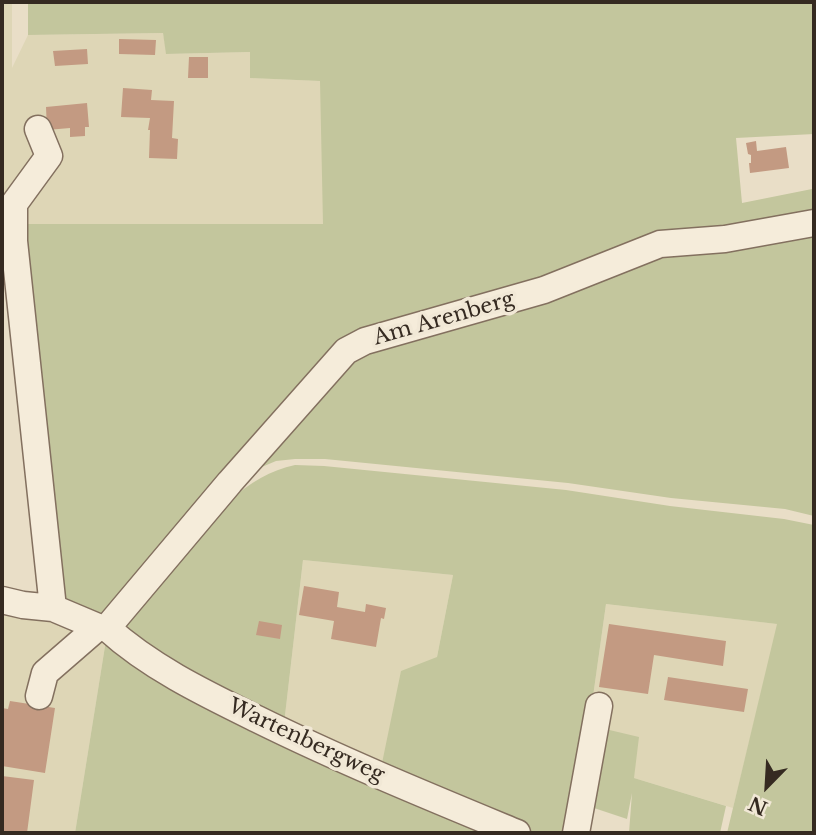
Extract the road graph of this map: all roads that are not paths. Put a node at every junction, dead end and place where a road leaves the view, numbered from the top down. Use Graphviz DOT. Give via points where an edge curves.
graph roads {
  1 [pos="38,129"];
  2 [pos="814,223"];
  3 [pos="2,600"];
  4 [pos="53,608"];
  5 [pos="102,627"];
  6 [pos="39,696"];
  7 [pos="599,706"];
  8 [pos="517,833"];
  9 [pos="576,833"];
  1 -- 4 [label="street" via="49,156 13,204 14,242"];
  2 -- 5 [label="street, Am Arenberg" via="725,239 660,244 544,290 365,341 346,351"];
  3 -- 4 [label="street, Wartenbergweg"];
  4 -- 5 [label="street, Wartenbergweg"];
  5 -- 6 [label="street, Am Arenberg" via="46,673"];
  5 -- 8 [label="street, Wartenbergweg" via="201,692"];
  7 -- 9 [label="street"];
}
